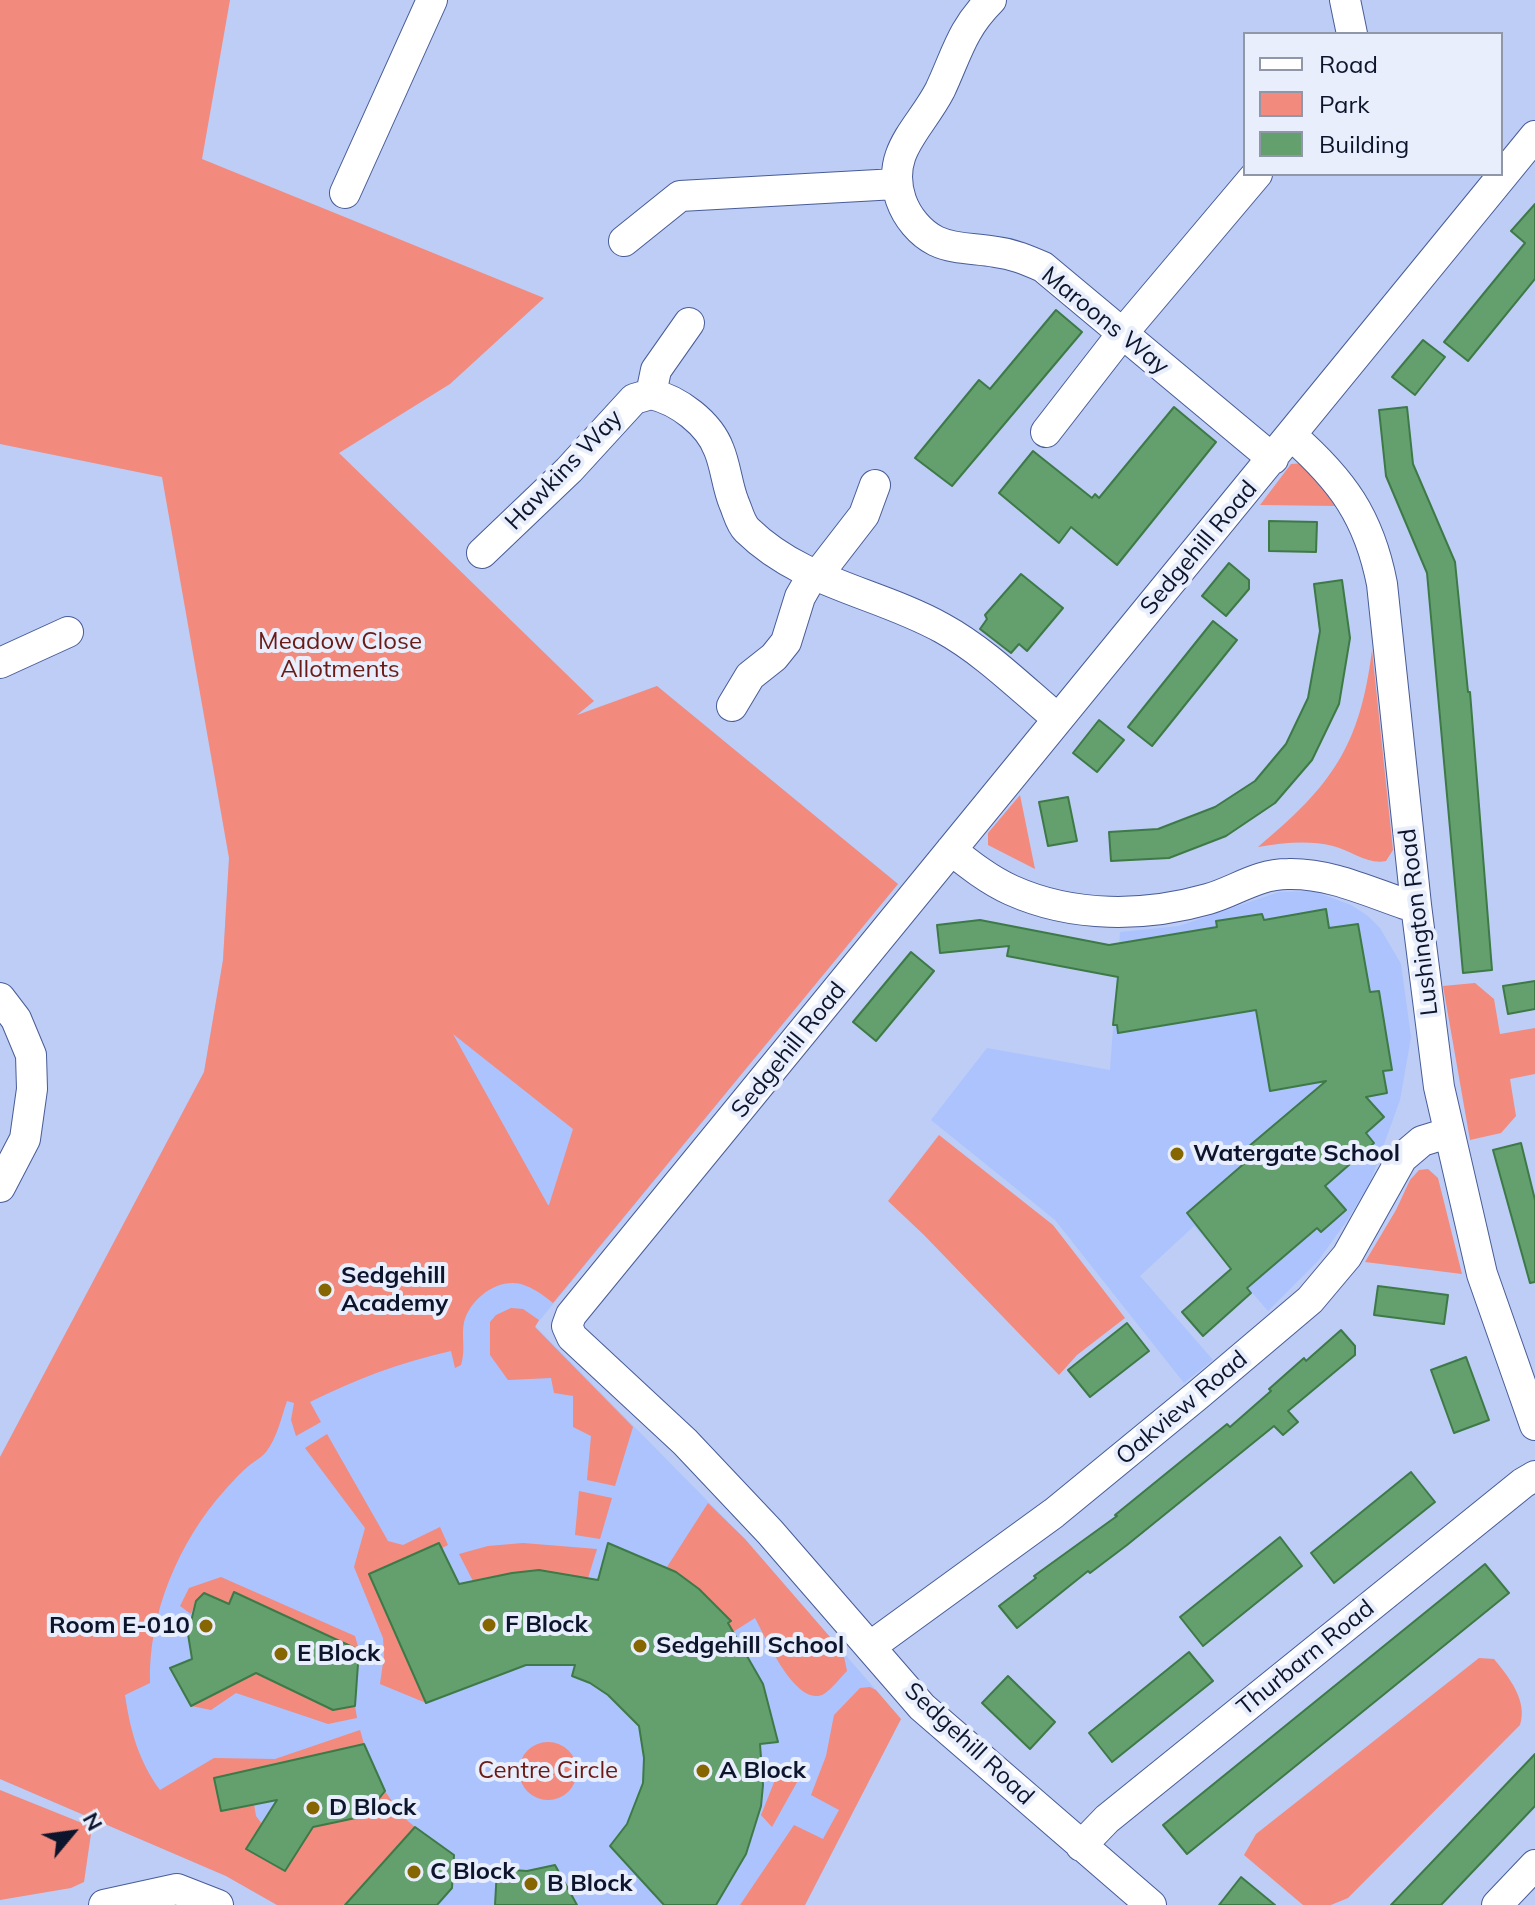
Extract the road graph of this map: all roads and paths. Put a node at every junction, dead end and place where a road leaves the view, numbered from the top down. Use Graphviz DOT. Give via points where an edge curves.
graph roads {
  1 [pos="432,0"];
  2 [pos="991,0"];
  3 [pos="1345,0"];
  4 [pos="1352,32"];
  5 [pos="1535,136"];
  6 [pos="1503,175"];
  7 [pos="1255,176"];
  8 [pos="1502,176"];
  9 [pos="896,184"];
  10 [pos="345,193"];
  11 [pos="624,241"];
  12 [pos="689,323"];
  13 [pos="1122,334"];
  14 [pos="651,394"];
  15 [pos="1046,432"];
  16 [pos="1282,447"];
  17 [pos="875,485"];
  18 [pos="482,553"];
  19 [pos="812,576"];
  20 [pos="68,632"];
  21 [pos="0,663"];
  22 [pos="732,706"];
  23 [pos="1058,719"];
  24 [pos="951,850"];
  25 [pos="1416,905"];
  26 [pos="0,998"];
  27 [pos="1448,1133"];
  28 [pos="0,1187"];
  29 [pos="1535,1425"];
  30 [pos="1535,1476"];
  31 [pos="871,1646"];
  32 [pos="1081,1846"];
  33 [pos="1535,1865"];
  34 [pos="104,1905"];
  35 [pos="218,1905"];
  36 [pos="1151,1905"];
  37 [pos="1497,1905"];
  1 -- 10 [label="street"];
  2 -- 9 [label="street" via="960,39 939,91 910,133"];
  3 -- 4 [label="street"];
  5 -- 6 [label="street, Sedgehill Road"];
  7 -- 13 [label="street"];
  8 -- 16 [label="street, Sedgehill Road"];
  9 -- 11 [label="street" via="680,196"];
  9 -- 13 [label="street, Maroons Way" via="917,228 935,241 1020,257 1043,267"];
  12 -- 14 [label="street" via="656,370"];
  13 -- 15 [label="street"];
  13 -- 16 [label="street, Maroons Way"];
  14 -- 18 [label="street, Hawkins Way" via="634,399"];
  14 -- 19 [label="street" via="668,397 706,429 719,449 744,527 772,553"];
  16 -- 23 [label="street, Sedgehill Road"];
  16 -- 25 [label="street, Lushington Road" via="1321,463 1366,525 1376,554"];
  17 -- 19 [label="street" via="864,515"];
  19 -- 22 [label="street" via="786,642 750,676"];
  19 -- 23 [label="street" via="944,628"];
  20 -- 21 [label="street"];
  23 -- 24 [label="street, Sedgehill Road"];
  24 -- 25 [label="street" via="1012,891 1069,907 1121,913 1172,909 1248,881 1286,874 1323,876"];
  24 -- 31 [label="street, Sedgehill Road" via="567,1326 572,1337 685,1442"];
  25 -- 27 [label="street, Lushington Road"];
  26 -- 28 [label="street" via="16,1019 31,1055 32,1089 25,1139"];
  27 -- 29 [label="street, Lushington Road" via="1482,1274"];
  27 -- 31 [label="street, Oakview Road" via="1422,1141 1402,1158 1347,1256 1310,1300 1054,1513"];
  30 -- 32 [label="street, Thurbarn Road" via="1107,1819"];
  31 -- 32 [label="street, Sedgehill Road" via="922,1707"];
  32 -- 36 [label="street, Sedgehill Road"];
  33 -- 37 [label="street"];
  34 -- 35 [label="street" via="177,1889"];
}
